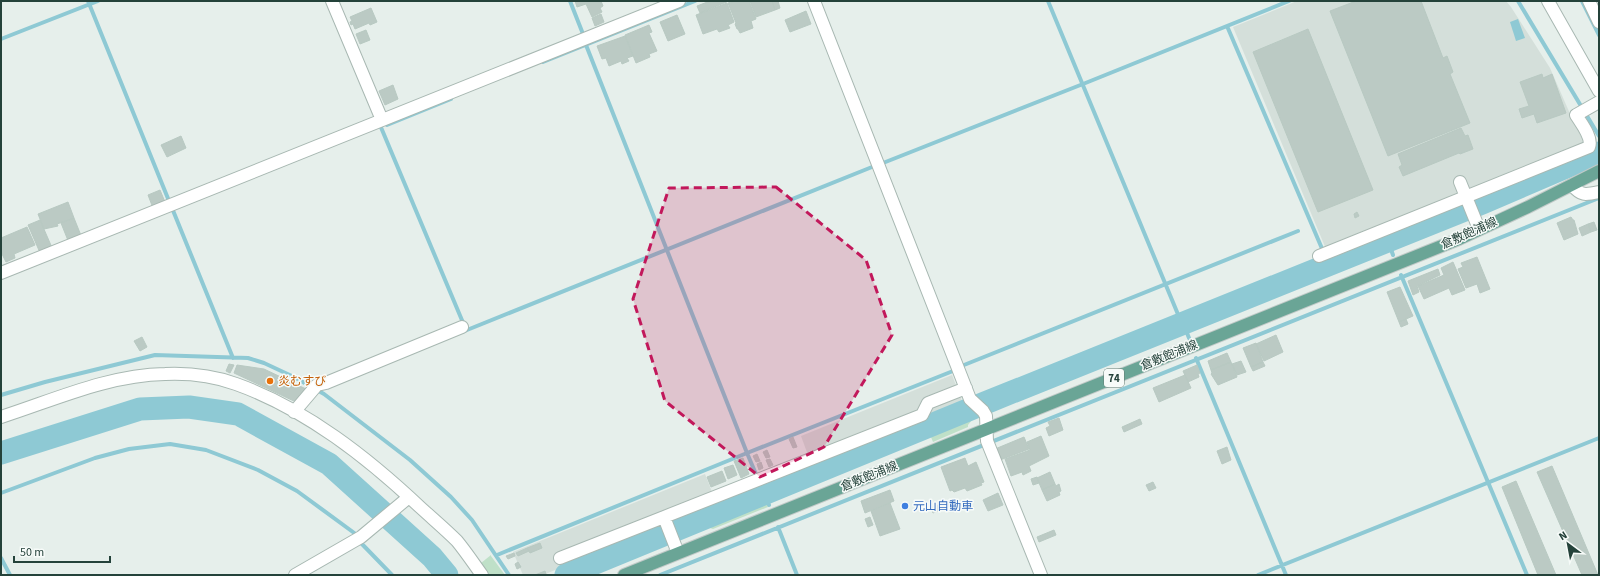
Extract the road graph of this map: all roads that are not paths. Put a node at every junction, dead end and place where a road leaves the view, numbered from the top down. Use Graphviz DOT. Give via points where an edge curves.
graph roads {
  1 [pos="332,1"];
  2 [pos="679,1"];
  3 [pos="814,1"];
  4 [pos="1548,1"];
  5 [pos="1589,1"];
  6 [pos="1599,22"];
  7 [pos="1599,91"];
  8 [pos="1589,108"];
  9 [pos="382,120"];
  10 [pos="1599,171"];
  11 [pos="1460,182"];
  12 [pos="1572,185"];
  13 [pos="1599,192"];
  14 [pos="1469,204"];
  15 [pos="1479,229"];
  16 [pos="1323,255"];
  17 [pos="1,273"];
  18 [pos="462,328"];
  19 [pos="966,388"];
  20 [pos="294,412"];
  21 [pos="1,417"];
  22 [pos="988,440"];
  23 [pos="409,497"];
  24 [pos="668,527"];
  25 [pos="678,553"];
  26 [pos="560,558"];
  27 [pos="295,575"];
  28 [pos="482,575"];
  29 [pos="624,575"];
  30 [pos="1041,575"];
  1 -- 9 [label="street"];
  2 -- 9 [label="street"];
  3 -- 19 [label="street"];
  4 -- 7 [label="street"];
  5 -- 6 [label="street"];
  8 -- 14 [label="street" via="1576,115 1589,138 1589,147"];
  9 -- 17 [label="street"];
  10 -- 12 [label="main road, 倉敷飽浦線 / 74"];
  11 -- 14 [label="street"];
  12 -- 13 [label="street" via="1584,195"];
  12 -- 15 [label="main road, 倉敷飽浦線 / 74"];
  14 -- 15 [label="street"];
  14 -- 16 [label="street"];
  15 -- 22 [label="main road, 倉敷飽浦線 / 74"];
  18 -- 20 [label="street" via="314,388"];
  19 -- 22 [label="street" via="973,402 986,416"];
  19 -- 24 [label="street" via="928,403 922,415 759,479"];
  20 -- 21 [label="street" via="235,383 210,377 164,374 96,386"];
  20 -- 23 [label="street" via="356,451"];
  22 -- 25 [label="main road, 倉敷飽浦線 / 74"];
  22 -- 30 [label="street"];
  23 -- 27 [label="street" via="355,541"];
  23 -- 28 [label="street" via="456,541"];
  24 -- 25 [label="street"];
  24 -- 26 [label="street"];
  25 -- 29 [label="main road, 倉敷飽浦線 / 74"];
}
